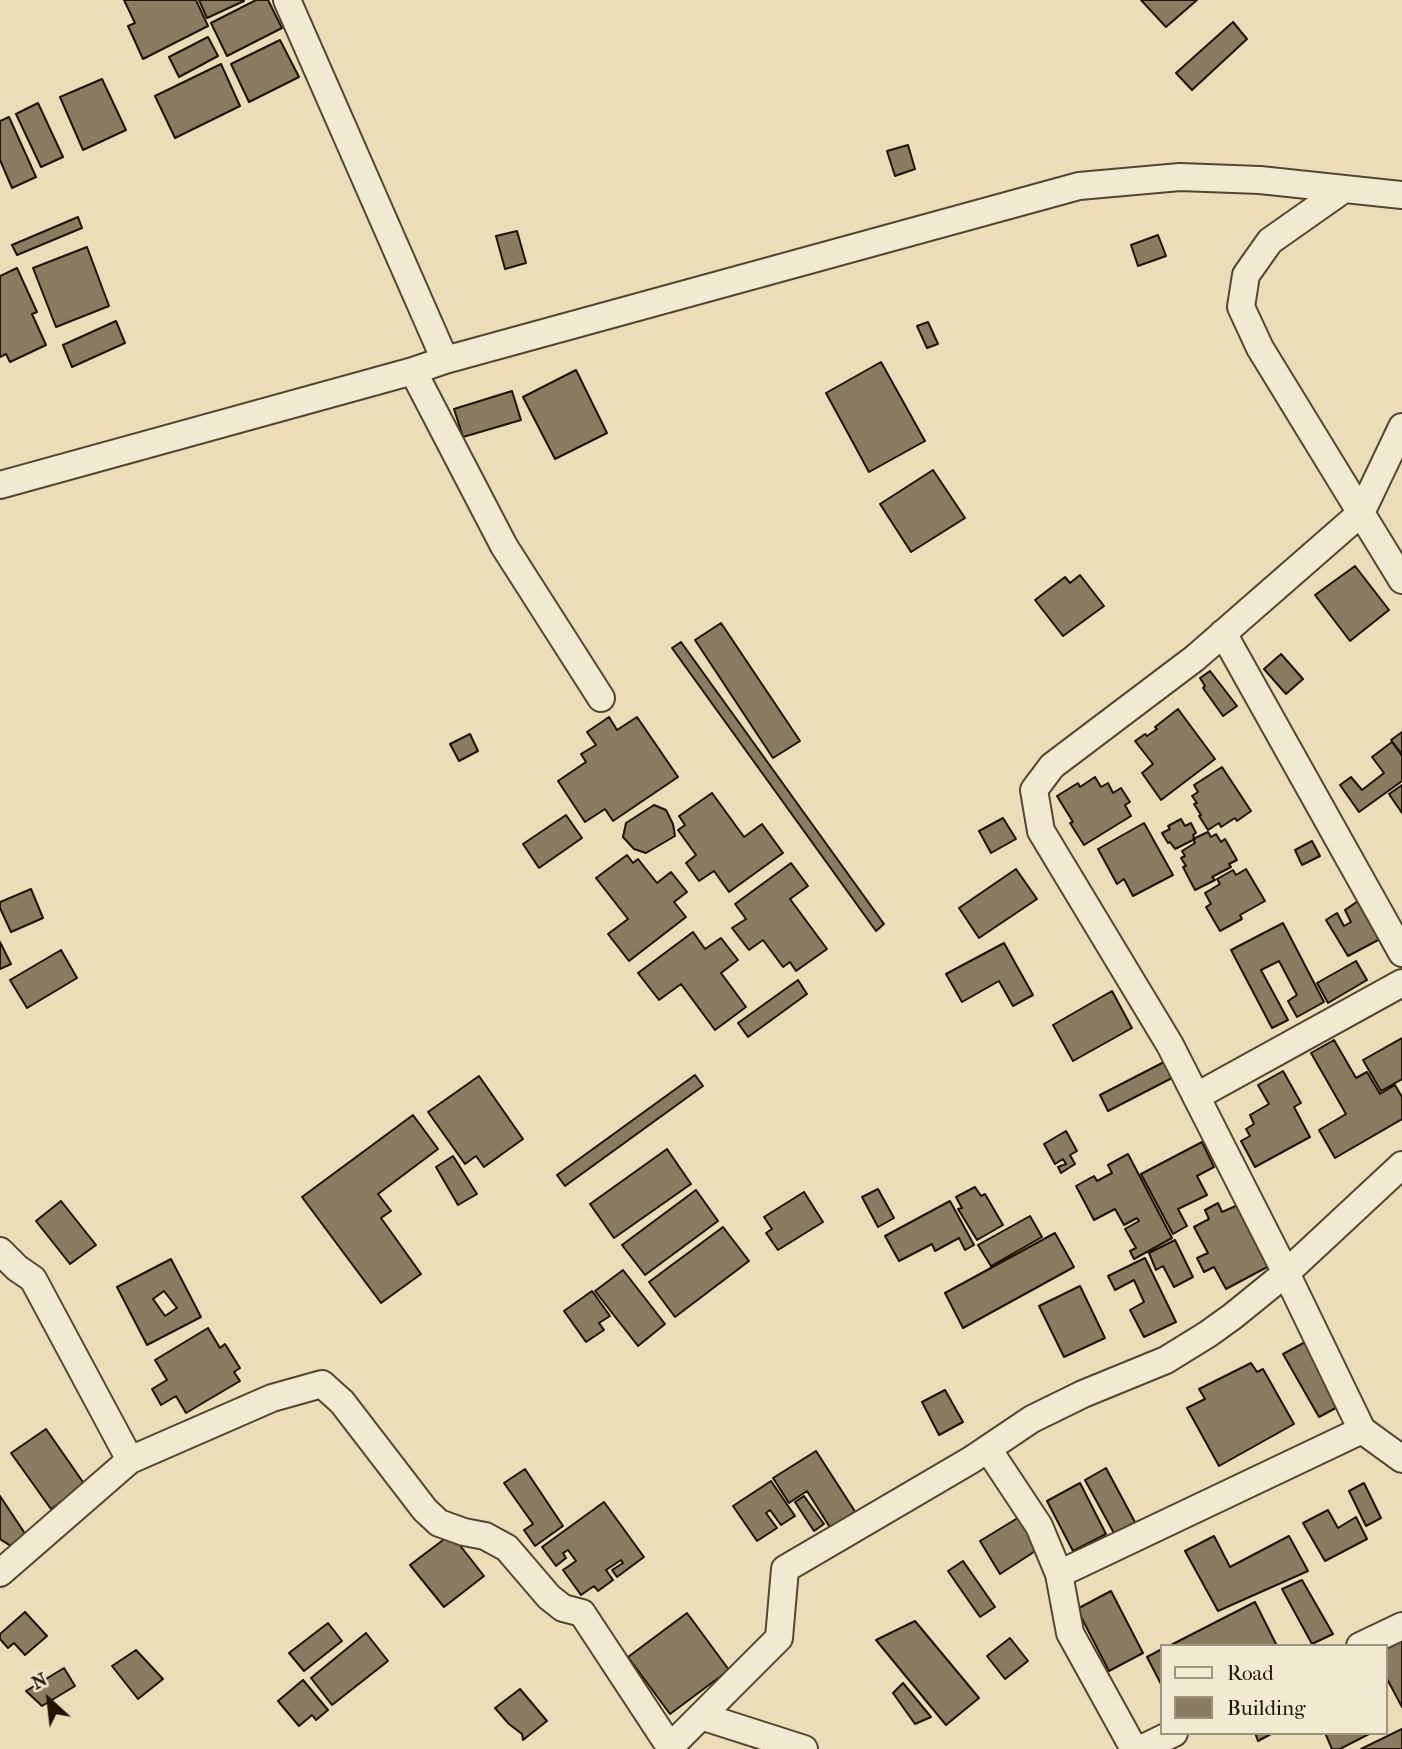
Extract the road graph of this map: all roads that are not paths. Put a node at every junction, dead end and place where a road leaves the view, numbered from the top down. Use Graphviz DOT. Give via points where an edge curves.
graph roads {
  1 [pos="287,0"];
  2 [pos="1344,189"];
  3 [pos="1402,195"];
  4 [pos="445,360"];
  5 [pos="413,371"];
  6 [pos="1402,428"];
  7 [pos="0,485"];
  8 [pos="1361,513"];
  9 [pos="1402,580"];
  10 [pos="1223,633"];
  11 [pos="601,698"];
  12 [pos="1402,953"];
  13 [pos="1402,983"];
  14 [pos="1197,1096"];
  15 [pos="1402,1165"];
  16 [pos="0,1251"];
  17 [pos="1286,1273"];
  18 [pos="1362,1430"];
  19 [pos="988,1448"];
  20 [pos="1402,1459"];
  21 [pos="130,1460"];
  22 [pos="0,1573"];
  23 [pos="1059,1574"];
  24 [pos="1402,1626"];
  25 [pos="1364,1644"];
  26 [pos="701,1716"];
  27 [pos="1170,1735"];
  28 [pos="671,1748"];
  29 [pos="804,1749"];
  30 [pos="1134,1749"];
  31 [pos="1141,1749"];
  1 -- 4 [label="street"];
  2 -- 3 [label="street"];
  2 -- 4 [label="street" via="1180,177 1079,186"];
  2 -- 8 [label="street" via="1270,241 1246,275 1241,307 1260,348"];
  4 -- 5 [label="street"];
  5 -- 7 [label="street"];
  5 -- 11 [label="street" via="504,546"];
  6 -- 8 [label="street"];
  8 -- 9 [label="street"];
  8 -- 10 [label="street"];
  10 -- 12 [label="street"];
  10 -- 14 [label="street" via="1052,766 1034,790 1041,831"];
  13 -- 14 [label="street"];
  14 -- 17 [label="street"];
  15 -- 17 [label="street"];
  16 -- 21 [label="street" via="33,1279"];
  17 -- 18 [label="street"];
  17 -- 19 [label="street" via="1233,1316 1166,1360 1032,1419"];
  18 -- 20 [label="street"];
  18 -- 23 [label="street"];
  19 -- 23 [label="street" via="1039,1526"];
  19 -- 26 [label="street" via="785,1569 779,1638"];
  21 -- 22 [label="street"];
  21 -- 28 [label="street" via="272,1398 322,1384 342,1402 439,1523 485,1536 507,1548 549,1597 563,1608 582,1613"];
  23 -- 30 [label="street" via="1070,1633"];
  24 -- 25 [label="street"];
  26 -- 28 [label="street"];
  26 -- 29 [label="street"];
  27 -- 31 [label="street"];
}
